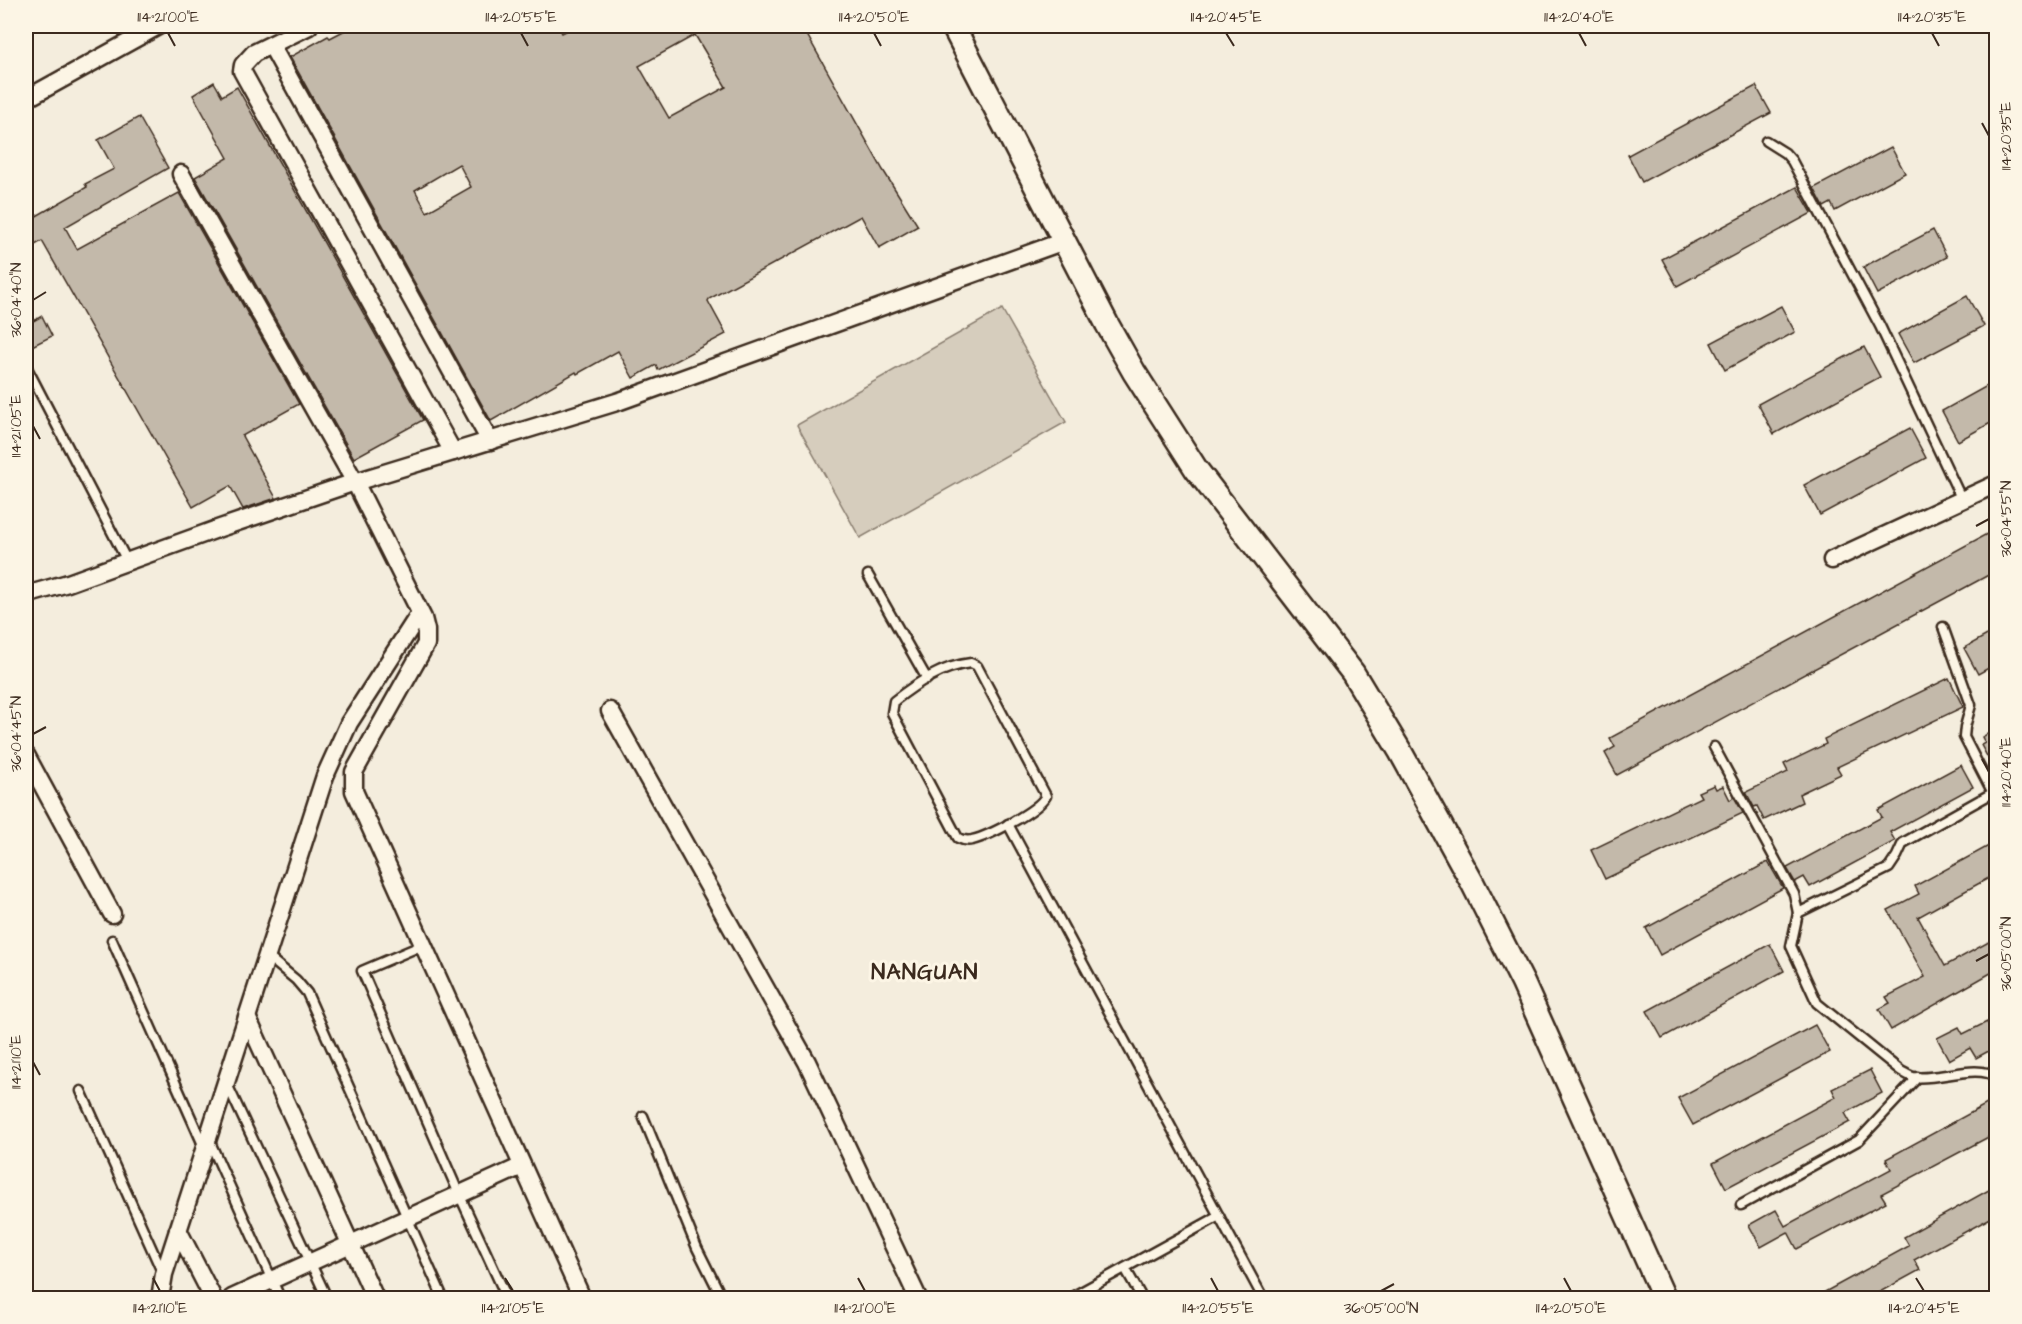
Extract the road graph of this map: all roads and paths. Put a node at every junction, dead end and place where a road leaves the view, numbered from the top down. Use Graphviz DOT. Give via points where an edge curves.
graph roads {
  1 [pos="158,26"];
  2 [pos="309,26"];
  3 [pos="953,26"];
  4 [pos="271,45"];
  5 [pos="26,99"];
  6 [pos="1766,141"];
  7 [pos="181,174"];
  8 [pos="1064,241"];
  9 [pos="26,366"];
  10 [pos="490,441"];
  11 [pos="453,452"];
  12 [pos="355,482"];
  13 [pos="1996,484"];
  14 [pos="1962,500"];
  15 [pos="1832,560"];
  16 [pos="127,561"];
  17 [pos="868,575"];
  18 [pos="26,595"];
  19 [pos="420,612"];
  20 [pos="1943,627"];
  21 [pos="927,679"];
  22 [pos="610,711"];
  23 [pos="1714,747"];
  24 [pos="26,755"];
  25 [pos="325,776"];
  26 [pos="353,782"];
  27 [pos="1995,794"];
  28 [pos="1008,824"];
  29 [pos="1798,913"];
  30 [pos="111,914"];
  31 [pos="112,940"];
  32 [pos="423,945"];
  33 [pos="267,956"];
  34 [pos="247,1017"];
  35 [pos="1918,1077"];
  36 [pos="1996,1077"];
  37 [pos="226,1082"];
  38 [pos="81,1092"];
  39 [pos="643,1116"];
  40 [pos="206,1142"];
  41 [pos="522,1166"];
  42 [pos="459,1194"];
  43 [pos="1741,1205"];
  44 [pos="1219,1216"];
  45 [pos="407,1218"];
  46 [pos="178,1230"];
  47 [pos="350,1244"];
  48 [pos="310,1262"];
  49 [pos="1125,1268"];
  50 [pos="164,1274"];
  51 [pos="272,1280"];
  52 [pos="160,1299"];
  53 [pos="213,1299"];
  54 [pos="231,1299"];
  55 [pos="280,1299"];
  56 [pos="327,1299"];
  57 [pos="375,1299"];
  58 [pos="442,1299"];
  59 [pos="507,1299"];
  60 [pos="582,1299"];
  61 [pos="722,1299"];
  62 [pos="918,1299"];
  63 [pos="1070,1299"];
  64 [pos="1142,1299"];
  65 [pos="1263,1299"];
  66 [pos="1664,1299"];
  1 -- 5 [label="street"];
  2 -- 4 [label="street"];
  3 -- 8 [label="street"];
  4 -- 10 [label="street"];
  4 -- 11 [label="street" via="248,58 242,71"];
  6 -- 14 [label="lane" via="1792,161 1880,326"];
  7 -- 12 [label="street"];
  8 -- 10 [label="street" via="620,401"];
  8 -- 66 [label="street" via="1134,372 1196,469 1353,673 1400,751 1523,983"];
  9 -- 16 [label="lane"];
  10 -- 11 [label="street"];
  11 -- 12 [label="street"];
  12 -- 16 [label="street"];
  12 -- 19 [label="street"];
  13 -- 14 [label="street"];
  14 -- 15 [label="street"];
  16 -- 18 [label="street"];
  17 -- 21 [label="lane"];
  19 -- 25 [label="street" via="349,723"];
  19 -- 26 [label="street" via="426,644 354,772"];
  20 -- 27 [label="lane" via="1971,705 1965,737"];
  21 -- 28 [label="lane" via="894,701 892,713 958,838 971,840"];
  21 -- 28 [label="lane" via="957,664 977,666 1046,796"];
  22 -- 62 [label="street" via="807,1062"];
  23 -- 29 [label="lane" via="1794,894"];
  24 -- 30 [label="street"];
  25 -- 26 [label="street"];
  25 -- 33 [label="street"];
  26 -- 32 [label="street"];
  27 -- 29 [label="lane" via="1903,843 1889,868"];
  28 -- 44 [label="lane"];
  29 -- 35 [label="lane" via="1791,946 1817,1004 1901,1071"];
  31 -- 40 [label="lane"];
  32 -- 41 [label="street"];
  32 -- 42 [label="lane" via="362,971"];
  33 -- 34 [label="street"];
  33 -- 45 [label="lane" via="307,993"];
  34 -- 37 [label="street"];
  34 -- 47 [label="street"];
  35 -- 36 [label="lane" via="1979,1072"];
  35 -- 43 [label="lane" via="1859,1140"];
  37 -- 40 [label="street"];
  37 -- 48 [label="lane"];
  38 -- 50 [label="lane"];
  39 -- 61 [label="lane" via="696,1248"];
  40 -- 46 [label="street"];
  40 -- 51 [label="lane"];
  41 -- 42 [label="street"];
  41 -- 60 [label="street"];
  42 -- 45 [label="street"];
  42 -- 59 [label="lane"];
  44 -- 49 [label="lane"];
  44 -- 65 [label="lane"];
  45 -- 47 [label="street"];
  45 -- 58 [label="lane"];
  46 -- 50 [label="street"];
  46 -- 53 [label="street"];
  47 -- 48 [label="street"];
  47 -- 57 [label="street"];
  48 -- 51 [label="street"];
  48 -- 56 [label="lane"];
  49 -- 63 [label="lane"];
  49 -- 64 [label="lane"];
  50 -- 52 [label="street"];
  51 -- 54 [label="street"];
  51 -- 55 [label="lane"];
}
